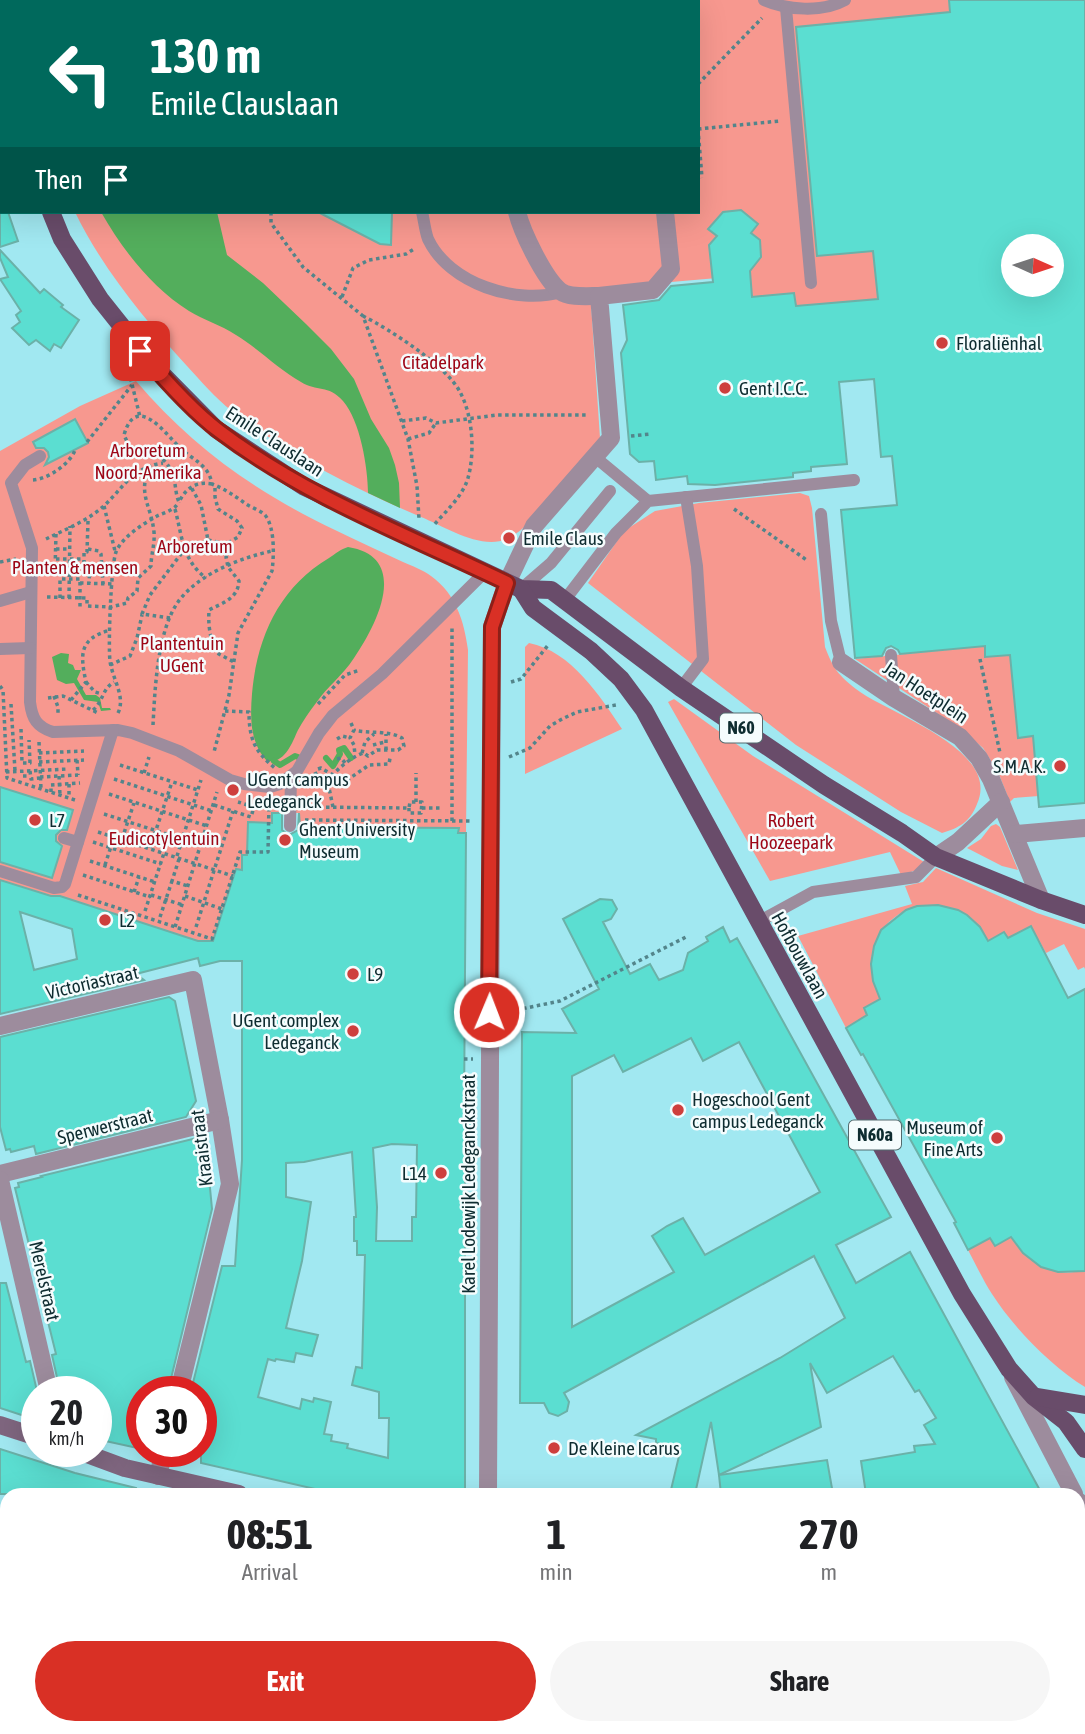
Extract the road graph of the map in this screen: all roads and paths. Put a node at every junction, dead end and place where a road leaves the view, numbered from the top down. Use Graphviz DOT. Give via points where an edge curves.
graph roads {
  1 [pos="845,0"];
  2 [pos="775,4"];
  3 [pos="700,82"];
  4 [pos="796,119"];
  5 [pos="700,129"];
  6 [pos="700,154"];
  7 [pos="702,178"];
  8 [pos="52,214"];
  9 [pos="271,214"];
  10 [pos="422,214"];
  11 [pos="518,214"];
  12 [pos="665,214"];
  13 [pos="428,239"];
  14 [pos="811,283"];
  15 [pos="561,292"];
  16 [pos="599,296"];
  17 [pos="342,297"];
  18 [pos="363,316"];
  19 [pos="609,415"];
  20 [pos="140,417"];
  21 [pos="469,418"];
  22 [pos="402,421"];
  23 [pos="436,423"];
  24 [pos="408,439"];
  25 [pos="87,442"];
  26 [pos="181,448"];
  27 [pos="40,456"];
  28 [pos="595,457"];
  29 [pos="161,458"];
  30 [pos="165,462"];
  31 [pos="150,465"];
  32 [pos="854,480"];
  33 [pos="214,484"];
  34 [pos="191,487"];
  35 [pos="610,491"];
  36 [pos="718,493"];
  37 [pos="686,497"];
  38 [pos="648,501"];
  39 [pos="179,502"];
  40 [pos="104,506"];
  41 [pos="175,509"];
  42 [pos="821,514"];
  43 [pos="150,520"];
  44 [pos="88,521"];
  45 [pos="70,526"];
  46 [pos="56,534"];
  47 [pos="208,540"];
  48 [pos="421,541"];
  49 [pos="228,543"];
  50 [pos="31,546"];
  51 [pos="56,549"];
  52 [pos="69,549"];
  53 [pos="88,550"];
  54 [pos="272,551"];
  55 [pos="185,552"];
  56 [pos="115,553"];
  57 [pos="56,559"];
  58 [pos="69,559"];
  59 [pos="84,559"];
  60 [pos="810,563"];
  61 [pos="84,566"];
  62 [pos="228,567"];
  63 [pos="69,570"];
  64 [pos="485,572"];
  65 [pos="206,578"];
  66 [pos="69,579"];
  67 [pos="80,583"];
  68 [pos="89,583"];
  69 [pos="103,584"];
  70 [pos="113,584"];
  71 [pos="514,586"];
  72 [pos="31,594"];
  73 [pos="558,595"];
  74 [pos="60,598"];
  75 [pos="69,598"];
  76 [pos="80,598"];
  77 [pos="0,601"];
  78 [pos="452,605"];
  79 [pos="111,607"];
  80 [pos="80,608"];
  81 [pos="142,614"];
  82 [pos="170,618"];
  83 [pos="561,629"];
  84 [pos="110,630"];
  85 [pos="30,648"];
  86 [pos="0,649"];
  87 [pos="891,655"];
  88 [pos="980,659"];
  89 [pos="234,662"];
  90 [pos="841,662"];
  91 [pos="110,665"];
  92 [pos="115,682"];
  93 [pos="84,684"];
  94 [pos="0,686"];
  95 [pos="681,688"];
  96 [pos="492,689"];
  97 [pos="54,696"];
  98 [pos="102,696"];
  99 [pos="894,698"];
  100 [pos="71,700"];
  101 [pos="637,701"];
  102 [pos="11,703"];
  103 [pos="35,704"];
  104 [pos="95,708"];
  105 [pos="225,711"];
  106 [pos="351,722"];
  107 [pos="38,724"];
  108 [pos="20,728"];
  109 [pos="107,730"];
  110 [pos="354,730"];
  111 [pos="374,733"];
  112 [pos="386,734"];
  113 [pos="342,736"];
  114 [pos="350,738"];
  115 [pos="29,740"];
  116 [pos="153,741"];
  117 [pos="385,741"];
  118 [pos="21,743"];
  119 [pos="14,745"];
  120 [pos="373,745"];
  121 [pos="5,746"];
  122 [pos="48,746"];
  123 [pos="22,749"];
  124 [pos="29,749"];
  125 [pos="386,750"];
  126 [pos="140,752"];
  127 [pos="49,753"];
  128 [pos="362,753"];
  129 [pos="39,754"];
  130 [pos="1000,754"];
  131 [pos="22,755"];
  132 [pos="30,755"];
  133 [pos="355,755"];
  134 [pos="14,756"];
  135 [pos="6,757"];
  136 [pos="390,758"];
  137 [pos="68,760"];
  138 [pos="77,760"];
  139 [pos="337,760"];
  140 [pos="49,761"];
  141 [pos="39,762"];
  142 [pos="115,763"];
  143 [pos="268,763"];
  144 [pos="346,764"];
  145 [pos="491,765"];
  146 [pos="207,766"];
  147 [pos="308,768"];
  148 [pos="68,769"];
  149 [pos="40,770"];
  150 [pos="15,771"];
  151 [pos="113,771"];
  152 [pos="314,771"];
  153 [pos="6,772"];
  154 [pos="30,773"];
  155 [pos="144,773"];
  156 [pos="416,773"];
  157 [pos="23,774"];
  158 [pos="78,775"];
  159 [pos="222,775"];
  160 [pos="59,776"];
  161 [pos="69,776"];
  162 [pos="291,777"];
  163 [pos="334,777"];
  164 [pos="40,778"];
  165 [pos="110,778"];
  166 [pos="172,782"];
  167 [pos="24,783"];
  168 [pos="78,783"];
  169 [pos="85,783"];
  170 [pos="60,784"];
  171 [pos="69,784"];
  172 [pos="270,787"];
  173 [pos="329,787"];
  174 [pos="41,789"];
  175 [pos="198,790"];
  176 [pos="51,792"];
  177 [pos="60,795"];
  178 [pos="167,796"];
  179 [pos="69,798"];
  180 [pos="229,799"];
  181 [pos="416,802"];
  182 [pos="1001,802"];
  183 [pos="134,803"];
  184 [pos="193,805"];
  185 [pos="214,805"];
  186 [pos="303,807"];
  187 [pos="333,807"];
  188 [pos="409,808"];
  189 [pos="422,808"];
  190 [pos="440,808"];
  191 [pos="95,809"];
  192 [pos="212,811"];
  193 [pos="233,811"];
  194 [pos="162,812"];
  195 [pos="416,814"];
  196 [pos="188,820"];
  197 [pos="304,820"];
  198 [pos="415,821"];
  199 [pos="452,821"];
  200 [pos="466,821"];
  201 [pos="128,822"];
  202 [pos="290,826"];
  203 [pos="207,827"];
  204 [pos="1085,828"];
  205 [pos="93,830"];
  206 [pos="156,831"];
  207 [pos="1015,834"];
  208 [pos="114,837"];
  209 [pos="64,838"];
  210 [pos="122,839"];
  211 [pos="182,839"];
  212 [pos="83,846"];
  213 [pos="111,848"];
  214 [pos="150,849"];
  215 [pos="164,853"];
  216 [pos="936,857"];
  217 [pos="178,858"];
  218 [pos="84,859"];
  219 [pos="195,863"];
  220 [pos="161,864"];
  221 [pos="82,866"];
  222 [pos="105,866"];
  223 [pos="214,870"];
  224 [pos="0,871"];
  225 [pos="139,876"];
  226 [pos="233,876"];
  227 [pos="172,881"];
  228 [pos="155,882"];
  229 [pos="188,886"];
  230 [pos="58,889"];
  231 [pos="134,892"];
  232 [pos="150,896"];
  233 [pos="185,897"];
  234 [pos="166,900"];
  235 [pos="1041,900"];
  236 [pos="204,903"];
  237 [pos="183,905"];
  238 [pos="222,908"];
  239 [pos="145,911"];
  240 [pos="1085,915"];
  241 [pos="160,917"];
  242 [pos="758,922"];
  243 [pos="175,927"];
  244 [pos="196,927"];
  245 [pos="686,937"];
  246 [pos="193,980"];
  247 [pos="489,1010"];
  248 [pos="0,1026"];
  249 [pos="220,1119"];
  250 [pos="0,1174"];
  251 [pos="0,1180"];
  252 [pos="1009,1369"];
  253 [pos="46,1376"];
  254 [pos="183,1376"];
  255 [pos="1034,1396"];
  256 [pos="1085,1405"];
  257 [pos="0,1425"];
  258 [pos="21,1432"];
  259 [pos="1085,1448"];
  260 [pos="112,1463"];
  261 [pos="160,1467"];
  262 [pos="158,1476"];
  263 [pos="183,1488"];
  264 [pos="488,1488"];
  265 [pos="1071,1488"];
  1 -- 2 [label="lane" via="834,6"];
  2 -- 3 [label="path"];
  2 -- 4 [label="lane"];
  4 -- 5 [label="path"];
  4 -- 14 [label="lane"];
  6 -- 7 [label="path"];
  8 -- 48 [label="main road, Emile Clauslaan" via="100,299 150,363 216,429 303,486"];
  9 -- 17 [label="path" via="271,223 303,267"];
  10 -- 13 [label="lane"];
  11 -- 15 [label="street" via="537,260"];
  12 -- 16 [label="street" via="671,269 653,290"];
  13 -- 15 [label="lane" via="449,266 487,289 542,297"];
  13 -- 17 [label="path" via="406,254 369,260 353,268"];
  15 -- 16 [label="street"];
  16 -- 19 [label="street, Karel Lodewijk Ledeganckstraat"];
  17 -- 18 [label="path"];
  18 -- 21 [label="path" via="400,337 436,366 460,391"];
  18 -- 22 [label="path"];
  19 -- 21 [label="path"];
  19 -- 28 [label="street, Karel Lodewijk Ledeganckstraat" via="611,438"];
  20 -- 25 [label="path" via="132,384"];
  20 -- 26 [label="path" via="156,422"];
  20 -- 29 [label="path" via="125,429 125,441 130,448 151,448"];
  21 -- 23 [label="path"];
  21 -- 48 [label="path" via="472,454 468,480"];
  22 -- 23 [label="path" via="426,418"];
  22 -- 24 [label="path"];
  23 -- 24 [label="path" via="429,433"];
  24 -- 48 [label="path"];
  26 -- 29 [label="path" via="177,455"];
  26 -- 33 [label="path" via="207,470"];
  27 -- 50 [label="lane" via="25,465 12,483"];
  28 -- 38 [label="lane"];
  28 -- 71 [label="street, Karel Lodewijk Ledeganckstraat" via="534,526"];
  29 -- 30 [label="path"];
  30 -- 31 [label="path"];
  30 -- 39 [label="path" via="174,477"];
  31 -- 40 [label="path" via="133,474"];
  31 -- 43 [label="path" via="143,491"];
  32 -- 36 [label="lane"];
  33 -- 34 [label="path"];
  33 -- 49 [label="path" via="218,509 242,528"];
  33 -- 54 [label="path" via="264,514"];
  34 -- 39 [label="path"];
  34 -- 47 [label="path" via="201,505"];
  35 -- 71 [label="lane" via="551,563"];
  36 -- 37 [label="lane"];
  36 -- 60 [label="path" via="730,507"];
  37 -- 38 [label="lane"];
  37 -- 95 [label="lane" via="697,566 703,659"];
  38 -- 73 [label="lane"];
  39 -- 41 [label="path"];
  40 -- 45 [label="path"];
  40 -- 56 [label="path"];
  41 -- 43 [label="path"];
  41 -- 55 [label="path"];
  42 -- 90 [label="lane" via="831,621"];
  43 -- 56 [label="path"];
  43 -- 79 [label="path" via="154,535 151,566 138,578 137,590 127,603"];
  44 -- 53 [label="path"];
  45 -- 46 [label="path"];
  45 -- 52 [label="path"];
  46 -- 50 [label="path"];
  46 -- 51 [label="path"];
  47 -- 49 [label="path"];
  47 -- 55 [label="path"];
  48 -- 64 [label="main road, Emile Clauslaan"];
  49 -- 62 [label="path"];
  50 -- 72 [label="lane"];
  51 -- 52 [label="path"];
  51 -- 57 [label="path"];
  52 -- 58 [label="path"];
  53 -- 59 [label="path"];
  53 -- 69 [label="path" via="101,554"];
  54 -- 62 [label="path"];
  54 -- 89 [label="path" via="272,571 238,633"];
  55 -- 65 [label="path"];
  55 -- 81 [label="path" via="150,595"];
  56 -- 70 [label="path"];
  57 -- 58 [label="path"];
  57 -- 63 [label="path" via="55,570"];
  58 -- 59 [label="path"];
  58 -- 63 [label="path"];
  59 -- 61 [label="path"];
  61 -- 63 [label="path" via="84,570"];
  61 -- 68 [label="path" via="90,566"];
  62 -- 65 [label="path"];
  62 -- 89 [label="path" via="239,588 209,610 209,628 217,653"];
  63 -- 66 [label="path"];
  64 -- 71 [label="main road, Emile Clauslaan"];
  64 -- 78 [label="lane"];
  65 -- 82 [label="path" via="190,588"];
  66 -- 67 [label="path" via="80,579"];
  66 -- 74 [label="path" via="60,579"];
  66 -- 75 [label="path"];
  67 -- 68 [label="path"];
  67 -- 76 [label="path"];
  68 -- 69 [label="path"];
  69 -- 70 [label="path"];
  70 -- 79 [label="path"];
  71 -- 73 [label="main road"];
  71 -- 83 [label="main road, Hofbouwlaan / N60a"];
  71 -- 96 [label="street, Karel Lodewijk Ledeganckstraat" via="492,627"];
  72 -- 74 [label="path"];
  72 -- 77 [label="lane"];
  72 -- 85 [label="lane"];
  73 -- 95 [label="main road, N60"];
  74 -- 75 [label="path"];
  75 -- 76 [label="path"];
  76 -- 79 [label="path" via="87,598 87,606"];
  76 -- 80 [label="path"];
  78 -- 162 [label="lane" via="333,715"];
  78 -- 199 [label="path"];
  79 -- 84 [label="path"];
  81 -- 82 [label="path"];
  81 -- 91 [label="path" via="130,656"];
  82 -- 116 [label="path" via="158,666"];
  83 -- 96 [label="path" via="521,679"];
  83 -- 101 [label="main road, Hofbouwlaan / N60a" via="591,651"];
  84 -- 91 [label="path"];
  84 -- 93 [label="path" via="85,645"];
  85 -- 86 [label="lane"];
  85 -- 103 [label="lane"];
  87 -- 99 [label="lane"];
  88 -- 130 [label="path"];
  89 -- 105 [label="path"];
  90 -- 99 [label="street, Jan Hoetplein"];
  91 -- 92 [label="path"];
  92 -- 98 [label="path"];
  92 -- 109 [label="path" via="120,710"];
  93 -- 98 [label="path"];
  93 -- 100 [label="path"];
  94 -- 121 [label="path" via="5,692"];
  95 -- 216 [label="main road, N60"];
  96 -- 145 [label="street, Karel Lodewijk Ledeganckstraat"];
  97 -- 100 [label="path"];
  97 -- 103 [label="path"];
  97 -- 103 [label="path" via="60,717"];
  98 -- 104 [label="path"];
  99 -- 182 [label="street, Jan Hoetplein" via="960,737 979,758"];
  100 -- 104 [label="path" via="80,708"];
  101 -- 145 [label="path" via="577,712 550,726 530,748"];
  101 -- 242 [label="main road, Hofbouwlaan / N60a"];
  102 -- 119 [label="path"];
  103 -- 107 [label="lane" via="32,714"];
  104 -- 109 [label="path"];
  105 -- 143 [label="path" via="249,712 253,739"];
  105 -- 146 [label="path"];
  106 -- 110 [label="path"];
  107 -- 109 [label="lane" via="53,732"];
  107 -- 129 [label="path"];
  108 -- 118 [label="path"];
  109 -- 116 [label="lane"];
  109 -- 191 [label="lane"];
  110 -- 111 [label="path"];
  110 -- 114 [label="path"];
  111 -- 112 [label="path"];
  111 -- 128 [label="path"];
  112 -- 117 [label="path"];
  112 -- 125 [label="path" via="399,736 404,746"];
  113 -- 114 [label="path"];
  114 -- 133 [label="path"];
  115 -- 124 [label="path"];
  116 -- 146 [label="lane"];
  117 -- 120 [label="path"];
  117 -- 125 [label="path"];
  118 -- 119 [label="path"];
  118 -- 123 [label="path"];
  119 -- 121 [label="path"];
  119 -- 134 [label="path"];
  121 -- 135 [label="path"];
  122 -- 127 [label="path"];
  123 -- 124 [label="path"];
  123 -- 131 [label="path"];
  124 -- 132 [label="path"];
  125 -- 128 [label="path" via="368,756"];
  126 -- 155 [label="path" via="153,756"];
  127 -- 129 [label="path"];
  127 -- 138 [label="path" via="84,751 85,760"];
  127 -- 140 [label="path"];
  128 -- 133 [label="path"];
  129 -- 132 [label="path"];
  129 -- 141 [label="path"];
  131 -- 132 [label="path"];
  131 -- 132 [label="path" via="23,763 30,763"];
  133 -- 144 [label="path"];
  134 -- 135 [label="path"];
  134 -- 150 [label="path"];
  135 -- 153 [label="path"];
  136 -- 163 [label="path" via="389,764 369,765 343,783"];
  137 -- 138 [label="path"];
  137 -- 140 [label="path"];
  137 -- 148 [label="path"];
  138 -- 158 [label="path"];
  139 -- 144 [label="path"];
  140 -- 141 [label="path"];
  141 -- 149 [label="path"];
  142 -- 155 [label="path"];
  144 -- 163 [label="path"];
  145 -- 247 [label="street, Karel Lodewijk Ledeganckstraat"];
  146 -- 159 [label="lane"];
  146 -- 175 [label="path"];
  147 -- 152 [label="path"];
  148 -- 149 [label="path"];
  148 -- 161 [label="path"];
  149 -- 154 [label="path"];
  149 -- 164 [label="path"];
  150 -- 153 [label="path"];
  150 -- 157 [label="path"];
  151 -- 165 [label="path"];
  152 -- 163 [label="path" via="321,768"];
  152 -- 173 [label="path" via="321,785"];
  153 -- 167 [label="path" via="7,778"];
  154 -- 157 [label="path"];
  154 -- 164 [label="path" via="31,779"];
  155 -- 166 [label="path"];
  156 -- 181 [label="path"];
  157 -- 167 [label="path"];
  158 -- 161 [label="path"];
  158 -- 168 [label="path"];
  159 -- 172 [label="lane"];
  159 -- 185 [label="path"];
  160 -- 161 [label="path"];
  160 -- 164 [label="path"];
  160 -- 170 [label="path"];
  162 -- 172 [label="lane"];
  162 -- 202 [label="lane"];
  163 -- 173 [label="path"];
  164 -- 174 [label="path"];
  165 -- 178 [label="path"];
  165 -- 183 [label="path" via="105,793"];
  166 -- 175 [label="path"];
  166 -- 178 [label="path"];
  167 -- 174 [label="path"];
  168 -- 169 [label="path"];
  168 -- 171 [label="path"];
  170 -- 171 [label="path"];
  170 -- 176 [label="path" via="51,785"];
  170 -- 177 [label="path"];
  171 -- 179 [label="path"];
  172 -- 226 [label="path" via="268,852 240,852"];
  173 -- 187 [label="path"];
  174 -- 176 [label="path"];
  175 -- 184 [label="path"];
  176 -- 177 [label="path"];
  177 -- 179 [label="path"];
  178 -- 184 [label="path"];
  178 -- 194 [label="path"];
  179 -- 191 [label="path"];
  180 -- 193 [label="path" via="254,807 251,817"];
  181 -- 188 [label="path" via="410,802"];
  181 -- 189 [label="path" via="422,802"];
  182 -- 207 [label="street, Jan Hoetplein"];
  182 -- 216 [label="street"];
  183 -- 194 [label="path"];
  183 -- 201 [label="path"];
  184 -- 192 [label="path"];
  184 -- 196 [label="path"];
  185 -- 192 [label="path"];
  185 -- 193 [label="path"];
  186 -- 187 [label="path"];
  187 -- 188 [label="path"];
  188 -- 195 [label="path" via="409,813"];
  189 -- 190 [label="path"];
  189 -- 195 [label="path"];
  191 -- 201 [label="path"];
  191 -- 212 [label="lane"];
  192 -- 203 [label="path"];
  193 -- 223 [label="path"];
  194 -- 196 [label="path"];
  194 -- 206 [label="path"];
  195 -- 198 [label="path"];
  196 -- 203 [label="path"];
  196 -- 211 [label="path"];
  197 -- 198 [label="path"];
  198 -- 199 [label="path"];
  199 -- 200 [label="path"];
  201 -- 206 [label="path"];
  201 -- 210 [label="path"];
  203 -- 219 [label="path"];
  204 -- 207 [label="street"];
  205 -- 208 [label="path"];
  206 -- 211 [label="path"];
  206 -- 214 [label="path"];
  207 -- 235 [label="street, Jan Hoetplein"];
  208 -- 210 [label="path"];
  208 -- 213 [label="path"];
  209 -- 212 [label="lane"];
  210 -- 214 [label="path"];
  211 -- 217 [label="path"];
  212 -- 213 [label="path" via="90,841"];
  212 -- 230 [label="lane" via="65,884"];
  213 -- 220 [label="path"];
  213 -- 222 [label="path"];
  214 -- 215 [label="path"];
  215 -- 217 [label="path"];
  215 -- 220 [label="path"];
  216 -- 235 [label="main road, N60"];
  216 -- 242 [label="lane" via="916,877 813,892"];
  217 -- 219 [label="path"];
  217 -- 227 [label="path"];
  218 -- 222 [label="path"];
  219 -- 223 [label="path"];
  219 -- 229 [label="path"];
  220 -- 228 [label="path"];
  221 -- 231 [label="path" via="79,874"];
  222 -- 225 [label="path"];
  223 -- 226 [label="path"];
  223 -- 236 [label="path"];
  224 -- 230 [label="lane"];
  225 -- 228 [label="path"];
  225 -- 231 [label="path"];
  226 -- 238 [label="path"];
  227 -- 229 [label="path"];
  227 -- 234 [label="path"];
  228 -- 232 [label="path"];
  229 -- 233 [label="path"];
  230 -- 243 [label="path"];
  231 -- 232 [label="path"];
  232 -- 234 [label="path"];
  232 -- 239 [label="path"];
  233 -- 236 [label="path"];
  233 -- 237 [label="path"];
  234 -- 237 [label="path"];
  234 -- 241 [label="path"];
  235 -- 240 [label="main road, N60"];
  236 -- 238 [label="path"];
  236 -- 244 [label="path"];
  237 -- 243 [label="path"];
  238 -- 243 [label="path" via="212,939"];
  242 -- 252 [label="main road, Hofbouwlaan / N60a" via="962,1294"];
  245 -- 247 [label="path" via="560,1001"];
  246 -- 248 [label="street, Victoriastraat"];
  246 -- 249 [label="street, Kraaistraat"];
  247 -- 264 [label="street, Karel Lodewijk Ledeganckstraat"];
  249 -- 250 [label="street, Sperwerstraat"];
  249 -- 254 [label="street, Kraaistraat" via="230,1184"];
  251 -- 253 [label="street, Merelstraat"];
  252 -- 255 [label="main road, Hofbouwlaan / N60a"];
  252 -- 265 [label="street, Hofbouwlaan"];
  255 -- 256 [label="main road"];
  255 -- 259 [label="main road, Hofbouwlaan / N60a" via="1066,1422"];
  257 -- 258 [label="street"];
  260 -- 262 [label="street"];
  261 -- 262 [label="street"];
  262 -- 263 [label="street"];
}
